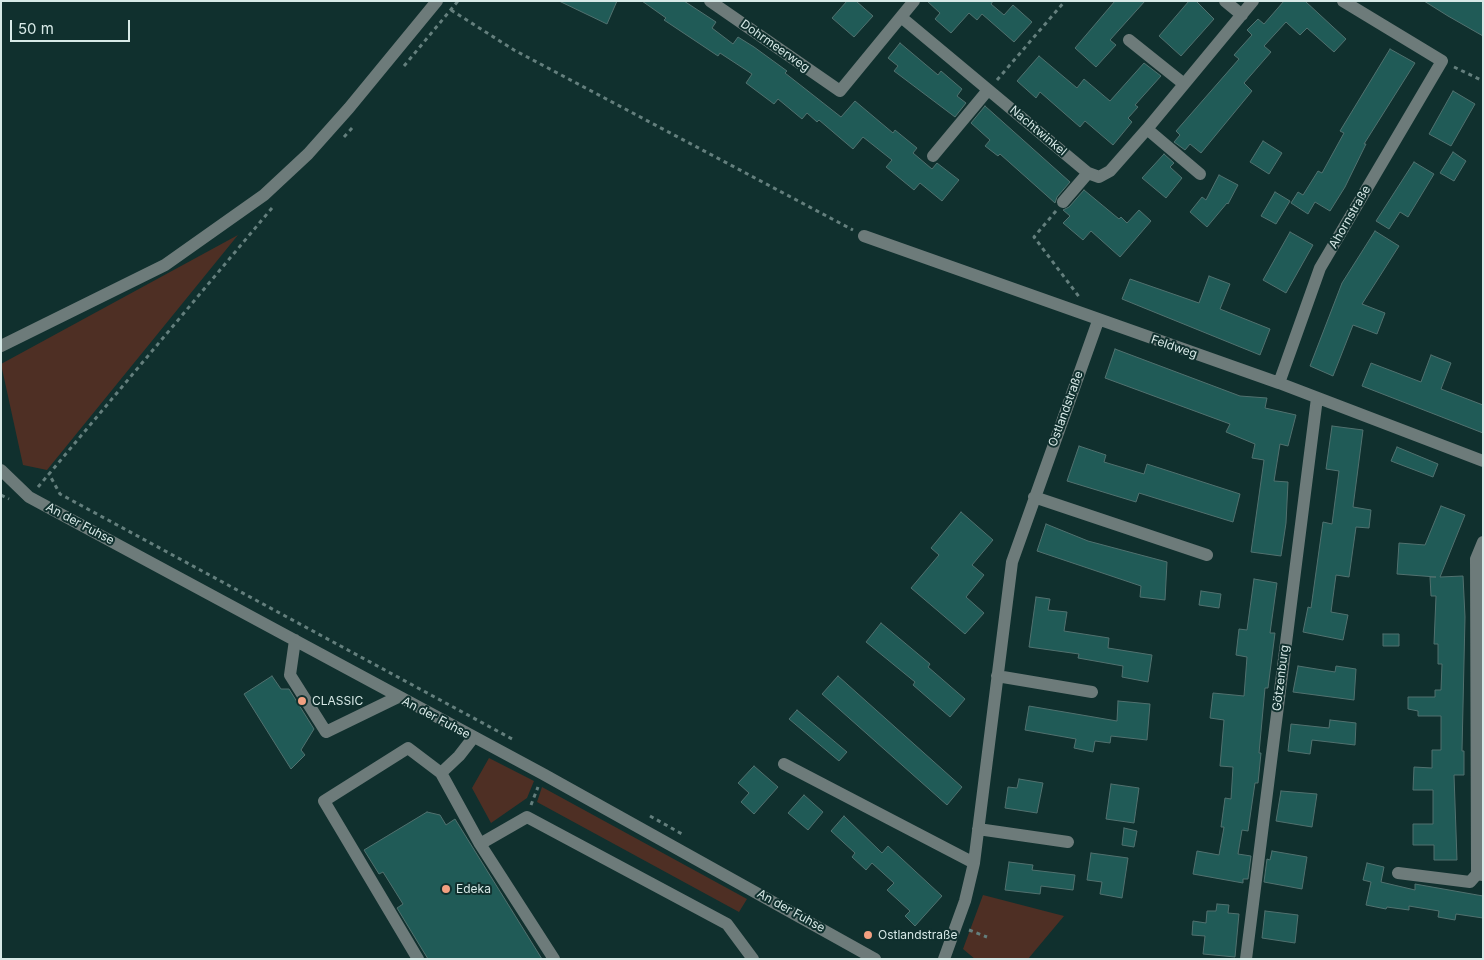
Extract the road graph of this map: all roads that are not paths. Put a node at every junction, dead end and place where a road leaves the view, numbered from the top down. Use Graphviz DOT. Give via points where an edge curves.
graph roads {
  1 [pos="710,1"];
  2 [pos="914,1"];
  3 [pos="1225,1"];
  4 [pos="1253,1"];
  5 [pos="1343,1"];
  6 [pos="432,3"];
  7 [pos="1242,15"];
  8 [pos="901,17"];
  9 [pos="1129,40"];
  10 [pos="1184,84"];
  11 [pos="988,90"];
  12 [pos="1147,129"];
  13 [pos="933,156"];
  14 [pos="1088,173"];
  15 [pos="1200,174"];
  16 [pos="1063,202"];
  17 [pos="864,236"];
  18 [pos="1098,320"];
  19 [pos="1,346"];
  20 [pos="1279,383"];
  21 [pos="1317,398"];
  22 [pos="1483,461"];
  23 [pos="1,470"];
  24 [pos="1034,497"];
  25 [pos="1483,542"];
  26 [pos="1207,555"];
  27 [pos="295,640"];
  28 [pos="997,676"];
  29 [pos="1092,692"];
  30 [pos="398,697"];
  31 [pos="473,738"];
  32 [pos="784,764"];
  33 [pos="441,773"];
  34 [pos="978,829"];
  35 [pos="1068,842"];
  36 [pos="480,844"];
  37 [pos="974,863"];
  38 [pos="1398,873"];
  39 [pos="1480,874"];
  40 [pos="418,959"];
  41 [pos="554,959"];
  42 [pos="753,959"];
  43 [pos="875,959"];
  44 [pos="944,959"];
  45 [pos="1246,959"];
  1 -- 8 [label="street, Dohrmeerweg" via="840,91"];
  2 -- 8 [label="street"];
  3 -- 7 [label="street"];
  4 -- 7 [label="street"];
  5 -- 20 [label="street, Ahornstraße" via="1442,61 1320,268"];
  6 -- 19 [label="street" via="308,154 264,194 165,265"];
  7 -- 10 [label="street"];
  8 -- 11 [label="street, Nachtwinkel"];
  9 -- 10 [label="street"];
  10 -- 12 [label="street"];
  11 -- 13 [label="street"];
  11 -- 14 [label="street, Nachtwinkel"];
  12 -- 14 [label="street" via="1110,171 1099,177"];
  12 -- 15 [label="street"];
  14 -- 16 [label="street"];
  17 -- 18 [label="street, Feldweg"];
  18 -- 20 [label="street, Feldweg"];
  18 -- 24 [label="street, Ostlandstraße"];
  20 -- 21 [label="street, Feldweg"];
  21 -- 22 [label="street, Feldweg"];
  21 -- 45 [label="street, Götzenburg"];
  23 -- 27 [label="street, An der Fuhse" via="29,497"];
  24 -- 26 [label="street"];
  24 -- 28 [label="street, Ostlandstraße" via="1012,562"];
  25 -- 39 [label="street" via="1476,559"];
  27 -- 30 [label="street, An der Fuhse"];
  27 -- 30 [label="street" via="290,675 326,732"];
  28 -- 29 [label="street"];
  28 -- 34 [label="street, Ostlandstraße"];
  30 -- 31 [label="street, An der Fuhse"];
  31 -- 33 [label="street"];
  31 -- 43 [label="street, An der Fuhse" via="706,863"];
  32 -- 37 [label="street"];
  33 -- 36 [label="street"];
  33 -- 40 [label="street" via="408,748 324,801"];
  34 -- 35 [label="street"];
  34 -- 37 [label="street, Ostlandstraße"];
  36 -- 41 [label="street"];
  36 -- 42 [label="street" via="527,817 727,924"];
  37 -- 44 [label="street, Ostlandstraße" via="965,901"];
  38 -- 39 [label="street" via="1470,882"];
}
